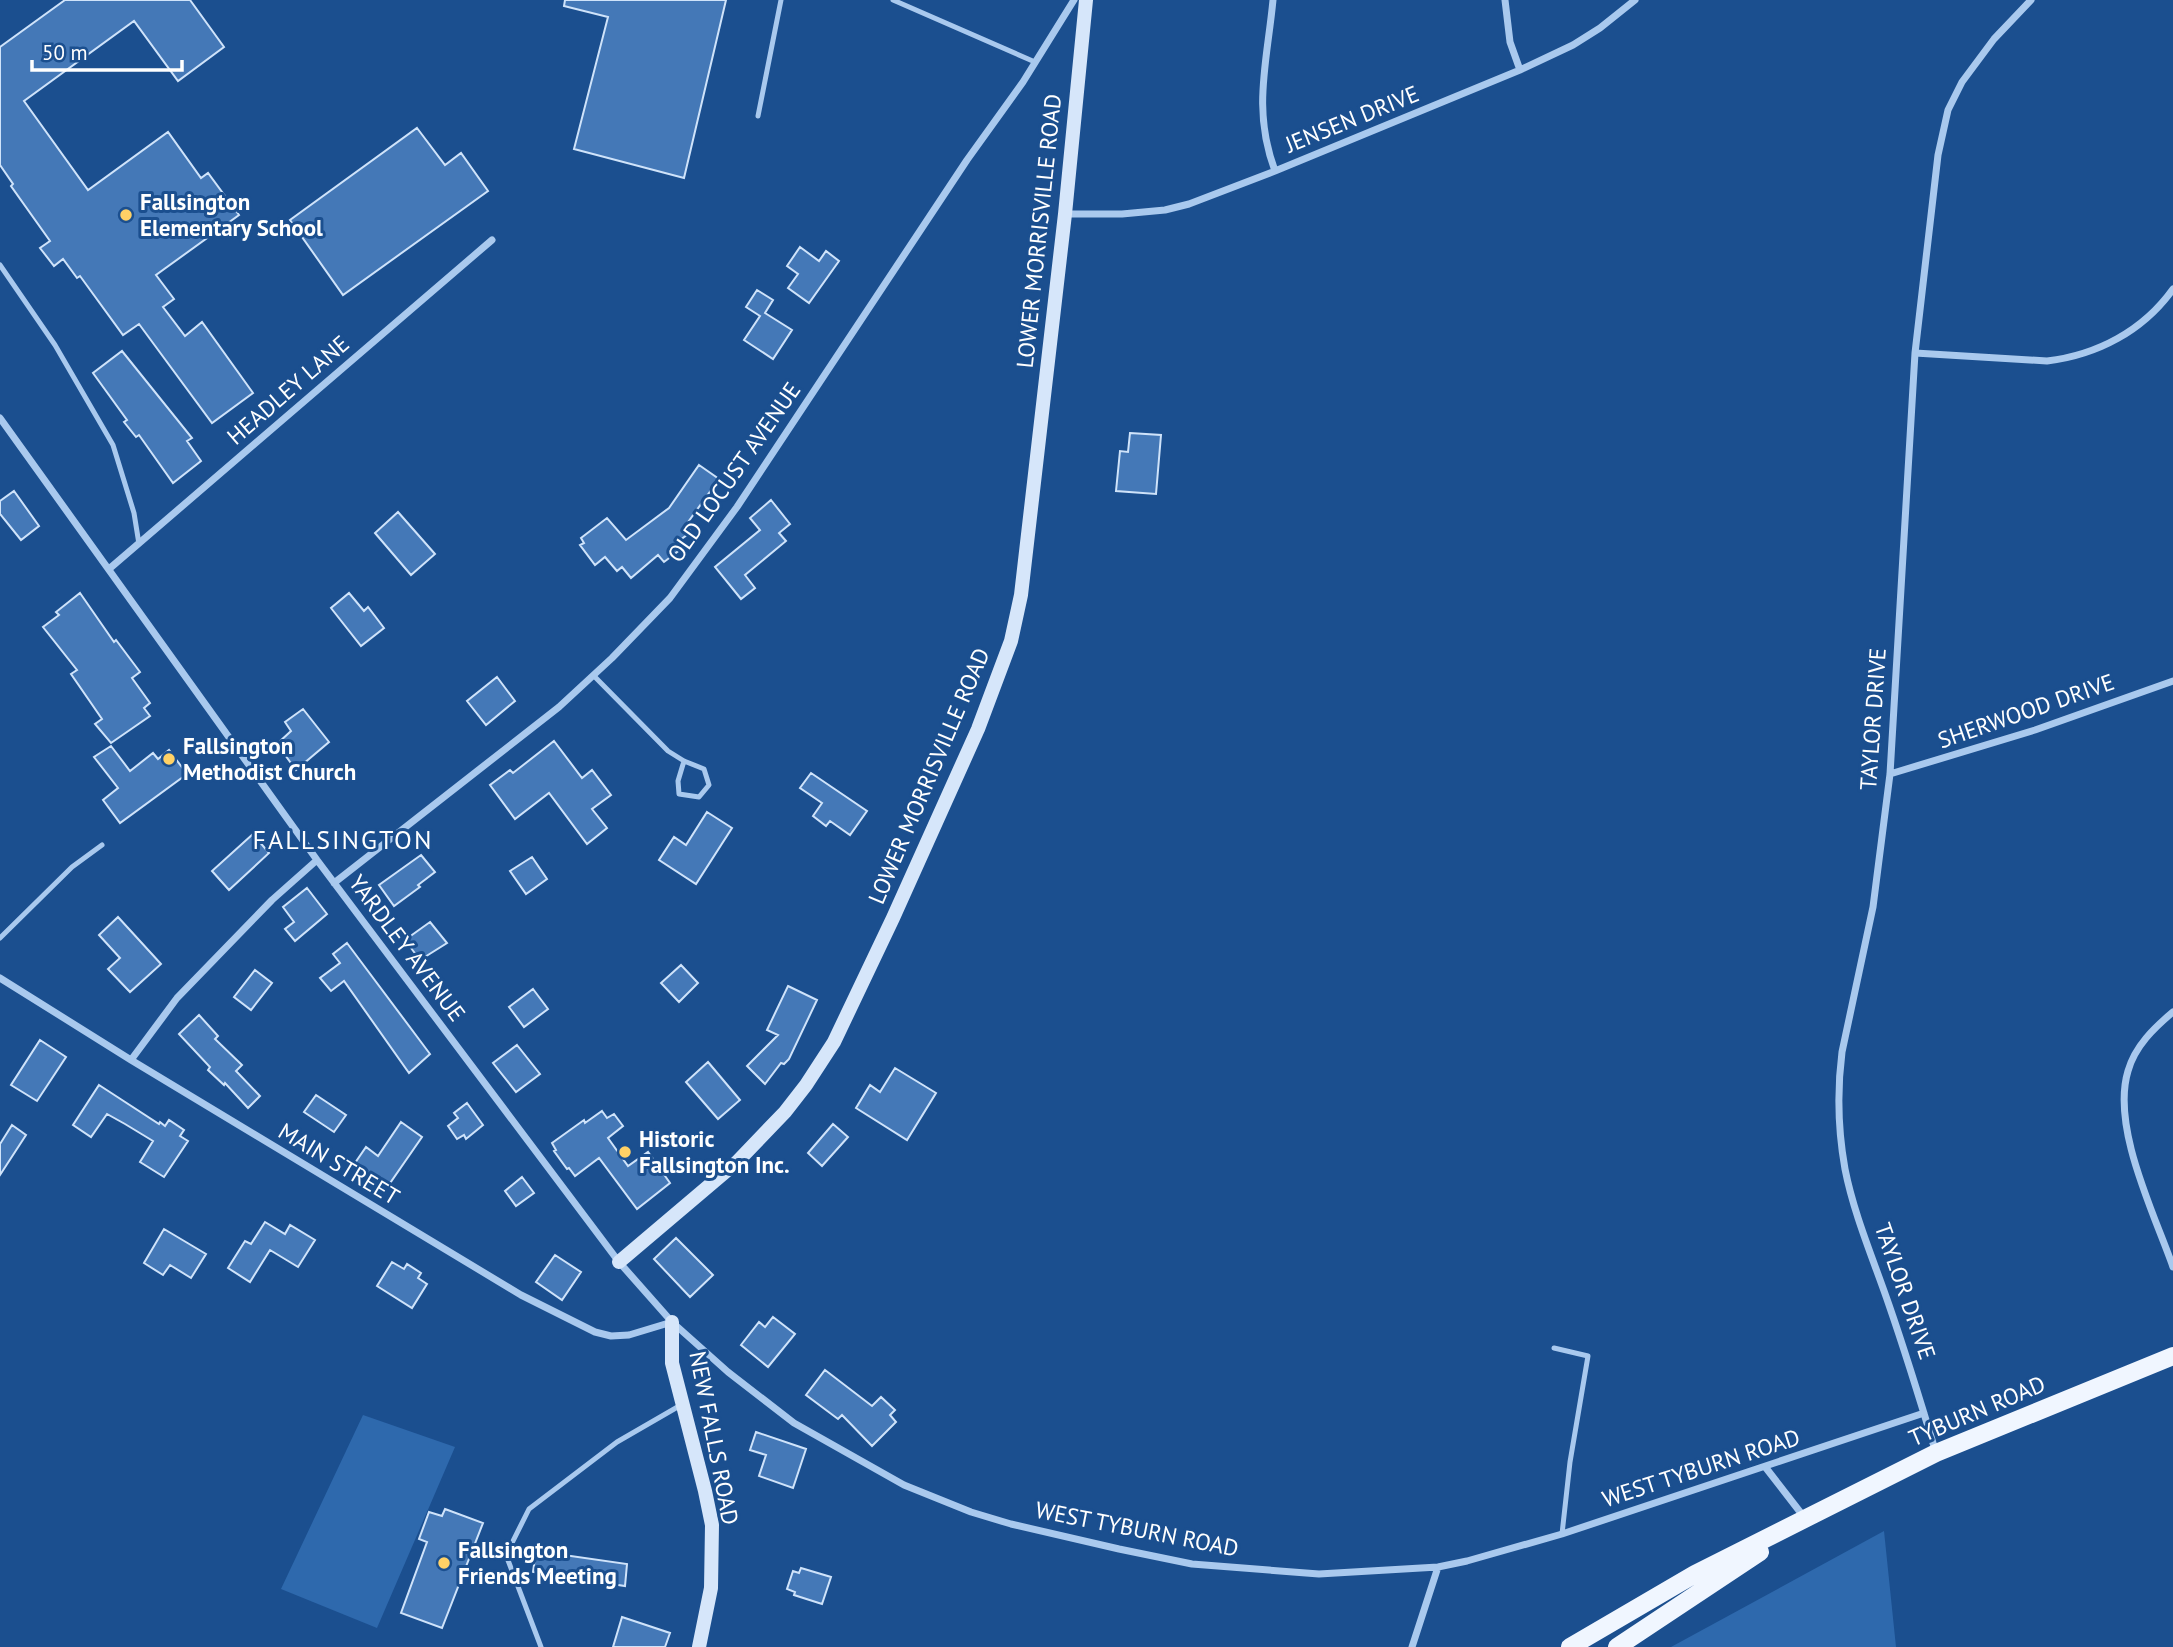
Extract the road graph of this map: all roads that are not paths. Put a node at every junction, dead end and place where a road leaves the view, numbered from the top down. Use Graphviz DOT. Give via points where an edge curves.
graph roads {
  1 [pos="781,0"];
  2 [pos="893,0"];
  3 [pos="1074,0"];
  4 [pos="1086,0"];
  5 [pos="1273,0"];
  6 [pos="1505,0"];
  7 [pos="1635,0"];
  8 [pos="2031,0"];
  9 [pos="1035,62"];
  10 [pos="1520,70"];
  11 [pos="758,116"];
  12 [pos="1275,171"];
  13 [pos="1065,214"];
  14 [pos="492,240"];
  15 [pos="0,265"];
  16 [pos="2173,289"];
  17 [pos="1915,353"];
  18 [pos="0,418"];
  19 [pos="139,544"];
  20 [pos="109,569"];
  21 [pos="594,676"];
  22 [pos="2173,681"];
  23 [pos="684,761"];
  24 [pos="1890,774"];
  25 [pos="102,845"];
  26 [pos="317,860"];
  27 [pos="334,883"];
  28 [pos="0,938"];
  29 [pos="0,978"];
  30 [pos="2173,1012"];
  31 [pos="131,1059"];
  32 [pos="619,1262"];
  33 [pos="2173,1267"];
  34 [pos="672,1322"];
  35 [pos="1555,1348"];
  36 [pos="2173,1356"];
  37 [pos="683,1403"];
  38 [pos="1924,1413"];
  39 [pos="1936,1453"];
  40 [pos="1766,1468"];
  41 [pos="1805,1519"];
  42 [pos="1562,1534"];
  43 [pos="1437,1567"];
  44 [pos="541,1647"];
  45 [pos="699,1647"];
  46 [pos="1412,1647"];
  47 [pos="1570,1647"];
  48 [pos="1618,1647"];
  1 -- 11 [label="lane"];
  2 -- 9 [label="lane"];
  3 -- 9 [label="street, OLD LOCUST AVENUE"];
  4 -- 13 [label="street, LOWER MORRISVILLE ROAD"];
  5 -- 12 [label="street" via="1262,114 1266,148"];
  6 -- 10 [label="street" via="1510,42"];
  7 -- 10 [label="street, JENSEN DRIVE" via="1573,45"];
  8 -- 17 [label="street, TAYLOR DRIVE" via="1994,39 1948,110 1938,155"];
  9 -- 21 [label="street, OLD LOCUST AVENUE" via="737,507 670,598"];
  10 -- 12 [label="street, JENSEN DRIVE"];
  12 -- 13 [label="street, JENSEN DRIVE" via="1165,210"];
  13 -- 32 [label="street, LOWER MORRISVILLE ROAD" via="1021,595 1011,641 978,729 834,1042 806,1085 737,1162"];
  14 -- 19 [label="street, HEADLEY LANE"];
  15 -- 19 [label="lane" via="55,345 113,445"];
  16 -- 17 [label="street" via="2136,328 2091,352 2066,359"];
  17 -- 24 [label="street, TAYLOR DRIVE"];
  18 -- 20 [label="street, YARDLEY AVENUE"];
  19 -- 20 [label="street, HEADLEY LANE"];
  20 -- 26 [label="street, YARDLEY AVENUE"];
  21 -- 23 [label="lane" via="668,751"];
  21 -- 27 [label="street, OLD LOCUST AVENUE"];
  22 -- 24 [label="street, SHERWOOD DRIVE"];
  23 -- 23 [label="lane" via="704,769 709,785 699,796 680,794 678,781"];
  24 -- 38 [label="street, TAYLOR DRIVE" via="1872,907 1842,1052 1839,1118 1855,1205"];
  25 -- 28 [label="lane" via="72,867"];
  26 -- 27 [label="street, YARDLEY AVENUE"];
  26 -- 31 [label="street" via="177,998"];
  27 -- 32 [label="street, YARDLEY AVENUE"];
  29 -- 31 [label="street, MAIN STREET"];
  30 -- 33 [label="street" via="2136,1052 2128,1070 2124,1108 2134,1160"];
  31 -- 34 [label="street, MAIN STREET" via="471,1266 595,1332 629,1335"];
  32 -- 34 [label="street, YARDLEY AVENUE"];
  34 -- 37 [label="street, NEW FALLS ROAD" via="672,1363"];
  34 -- 43 [label="street, WEST TYBURN ROAD" via="794,1423 904,1485 998,1520 1192,1564 1319,1574"];
  35 -- 42 [label="lane" via="1588,1356"];
  36 -- 39 [label="main road, TYBURN ROAD"];
  37 -- 44 [label="lane" via="617,1442 529,1509 506,1555"];
  37 -- 45 [label="street, NEW FALLS ROAD" via="712,1525 711,1588"];
  38 -- 39 [label="street, TAYLOR DRIVE"];
  38 -- 40 [label="street, WEST TYBURN ROAD"];
  39 -- 41 [label="main road, TYBURN ROAD"];
  40 -- 41 [label="street"];
  40 -- 42 [label="street, WEST TYBURN ROAD"];
  41 -- 47 [label="main road, TYBURN ROAD" via="1695,1574"];
  41 -- 48 [label="main road, TYBURN ROAD"];
  42 -- 43 [label="street, WEST TYBURN ROAD"];
  43 -- 46 [label="street"];
}
